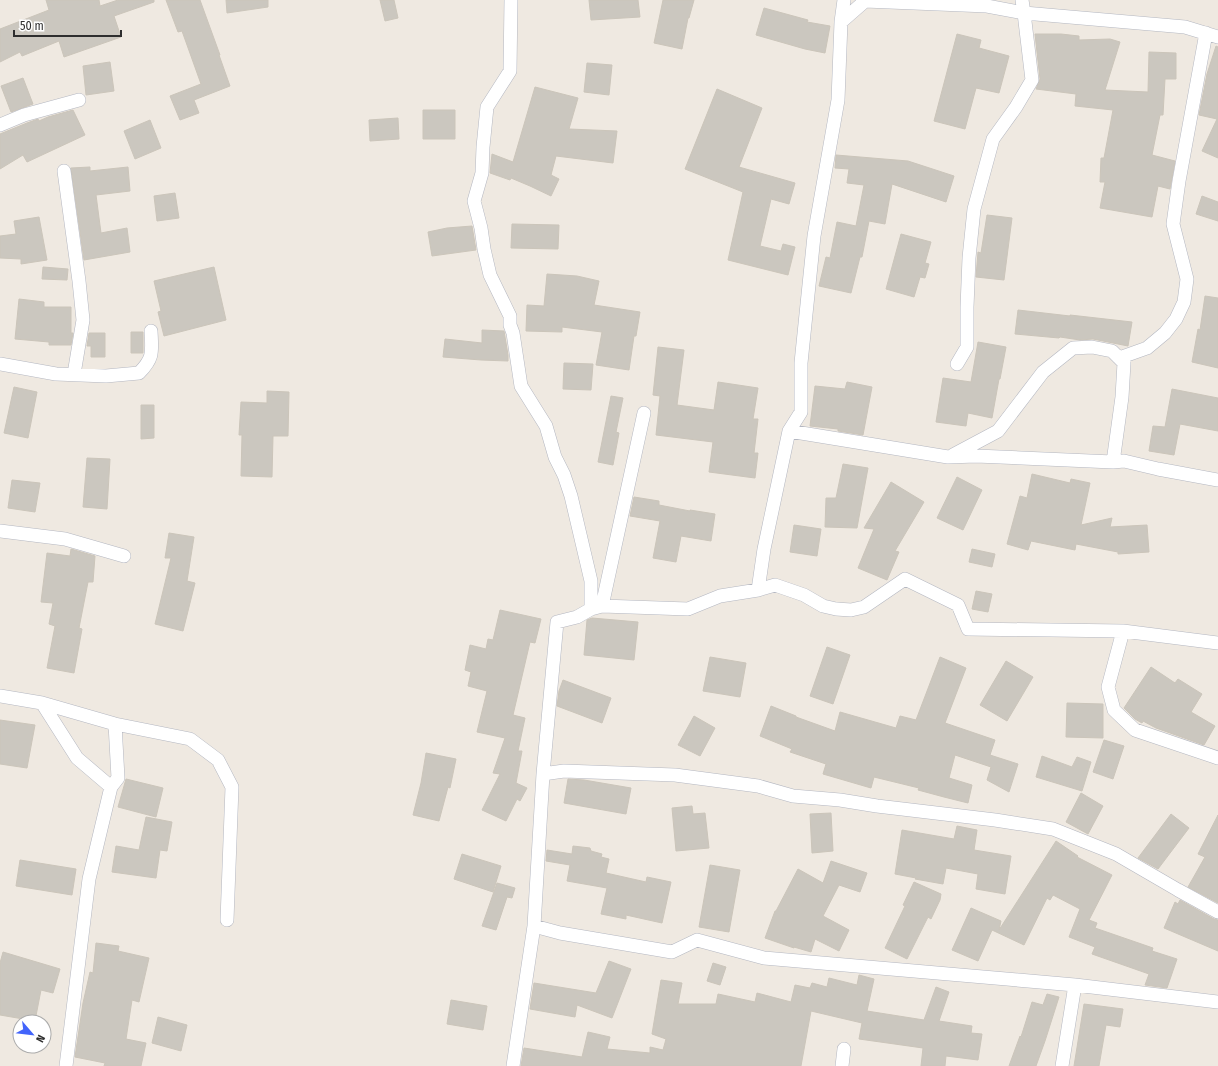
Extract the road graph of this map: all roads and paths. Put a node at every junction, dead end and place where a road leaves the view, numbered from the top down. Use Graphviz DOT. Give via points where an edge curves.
graph roads {
  1 [pos="511,0"];
  2 [pos="844,0"];
  3 [pos="1022,0"];
  4 [pos="864,1"];
  5 [pos="1024,13"];
  6 [pos="840,22"];
  7 [pos="1212,35"];
  8 [pos="79,100"];
  9 [pos="0,125"];
  10 [pos="64,171"];
  11 [pos="151,331"];
  12 [pos="1119,358"];
  13 [pos="0,364"];
  14 [pos="957,364"];
  15 [pos="74,374"];
  16 [pos="644,414"];
  17 [pos="789,431"];
  18 [pos="948,457"];
  19 [pos="1114,462"];
  20 [pos="1218,480"];
  21 [pos="0,531"];
  22 [pos="124,556"];
  23 [pos="758,590"];
  24 [pos="596,608"];
  25 [pos="1122,631"];
  26 [pos="1218,643"];
  27 [pos="0,696"];
  28 [pos="42,703"];
  29 [pos="115,724"];
  30 [pos="1218,758"];
  31 [pos="542,774"];
  32 [pos="111,787"];
  33 [pos="1218,912"];
  34 [pos="227,920"];
  35 [pos="534,926"];
  36 [pos="1075,985"];
  37 [pos="1218,1002"];
  38 [pos="844,1049"];
  39 [pos="66,1066"];
  40 [pos="513,1066"];
  41 [pos="842,1066"];
  42 [pos="1062,1066"];
  1 -- 24 [label="street" via="510,71 487,107 482,173 474,201 482,228 490,274 510,316 520,386 546,426 555,457 564,475"];
  2 -- 6 [label="street"];
  3 -- 5 [label="street"];
  4 -- 5 [label="street" via="987,6"];
  4 -- 6 [label="street"];
  5 -- 7 [label="street" via="1185,27"];
  5 -- 14 [label="street" via="1032,80 993,139 974,209 969,258 967,347"];
  6 -- 17 [label="street" via="838,100 814,236 801,363 801,412"];
  7 -- 12 [label="street" via="1179,181 1173,224 1187,279 1184,302 1176,320 1165,333 1147,348"];
  8 -- 9 [label="street" via="24,115"];
  10 -- 15 [label="street" via="83,320"];
  11 -- 15 [label="street" via="152,352 146,366 139,373 106,376"];
  12 -- 18 [label="street" via="1112,351 1092,347 1073,348 1043,372 998,431"];
  12 -- 19 [label="street" via="1124,363"];
  13 -- 15 [label="street" via="56,374"];
  16 -- 24 [label="street"];
  17 -- 18 [label="street"];
  17 -- 23 [label="street"];
  18 -- 19 [label="street"];
  19 -- 20 [label="street" via="1124,461 1158,470"];
  21 -- 22 [label="street" via="65,539"];
  23 -- 24 [label="street" via="720,596 688,609"];
  23 -- 25 [label="street" via="775,585 804,595 823,606 851,610 864,606 905,579 958,606 968,629"];
  24 -- 31 [label="street" via="577,617 557,622"];
  25 -- 26 [label="street"];
  25 -- 30 [label="street" via="1108,687 1114,710 1135,730"];
  27 -- 28 [label="street"];
  28 -- 29 [label="street"];
  28 -- 32 [label="street" via="77,758"];
  29 -- 32 [label="street" via="118,778"];
  29 -- 34 [label="street" via="190,739 218,760 232,787"];
  31 -- 33 [label="street" via="564,771 674,775 758,786 793,796 1054,828 1116,854"];
  31 -- 35 [label="street"];
  32 -- 39 [label="street" via="89,879"];
  35 -- 36 [label="street" via="560,933 672,952 698,940 764,958"];
  35 -- 40 [label="street"];
  36 -- 37 [label="street"];
  36 -- 42 [label="street"];
  38 -- 41 [label="street"];
}
